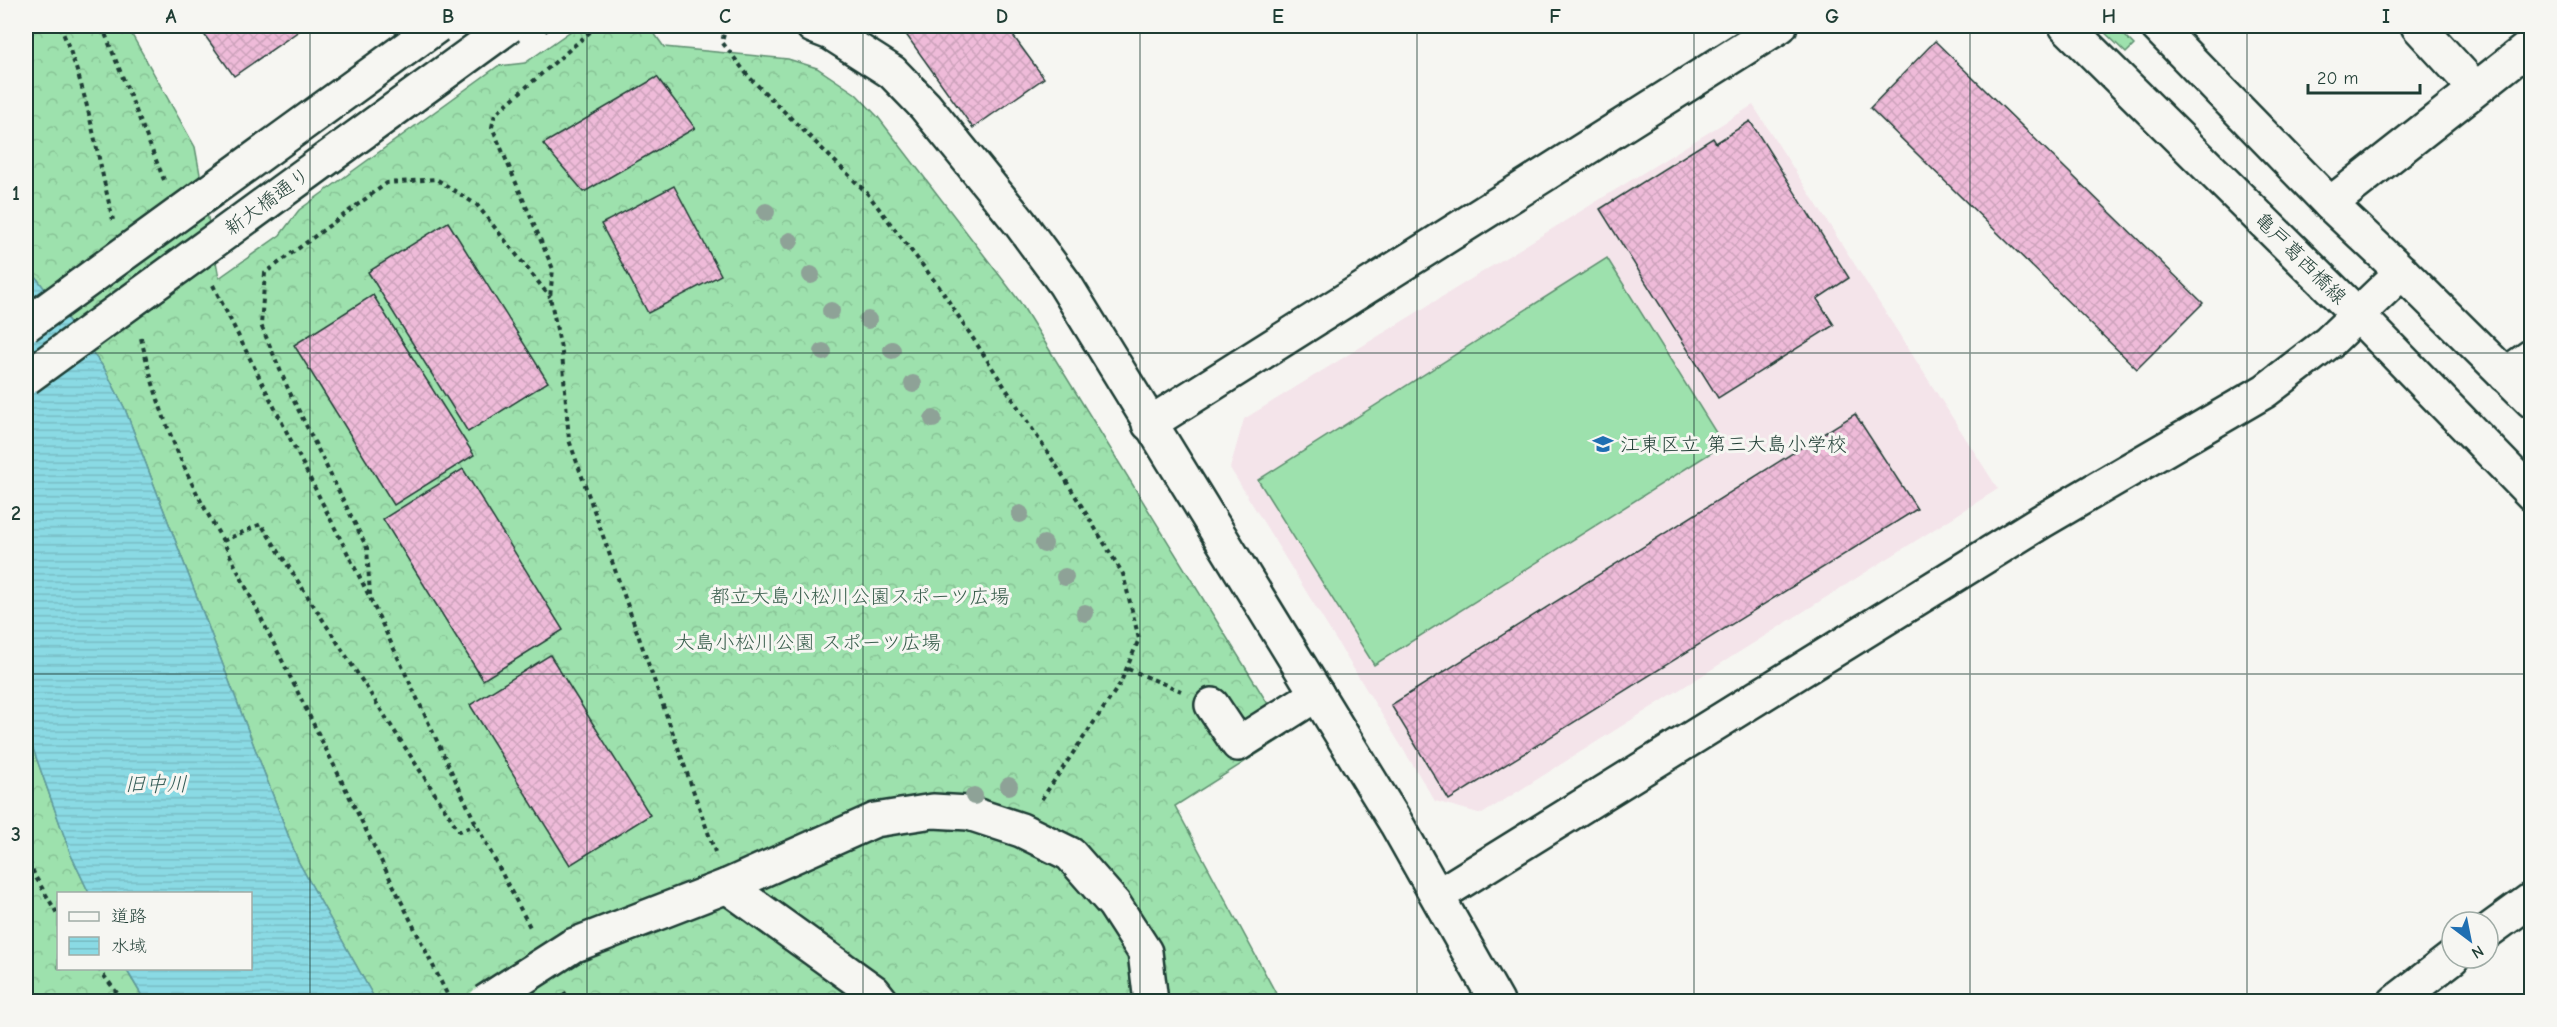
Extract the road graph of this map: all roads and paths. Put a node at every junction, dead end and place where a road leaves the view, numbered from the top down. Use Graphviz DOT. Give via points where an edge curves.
graph roads {
  1 [pos="102,26"];
  2 [pos="437,26"];
  3 [pos="509,26"];
  4 [pos="597,26"];
  5 [pos="726,26"];
  6 [pos="813,26"];
  7 [pos="1780,26"];
  8 [pos="2066,26"];
  9 [pos="2159,26"];
  10 [pos="2418,26"];
  11 [pos="2521,26"];
  12 [pos="2532,37"];
  13 [pos="2532,45"];
  14 [pos="2475,87"];
  15 [pos="165,181"];
  16 [pos="2330,204"];
  17 [pos="2402,272"];
  18 [pos="208,275"];
  19 [pos="550,297"];
  20 [pos="2358,315"];
  21 [pos="26,325"];
  22 [pos="2532,356"];
  23 [pos="2505,375"];
  24 [pos="26,378"];
  25 [pos="2532,401"];
  26 [pos="163,418"];
  27 [pos="1149,424"];
  28 [pos="2532,494"];
  29 [pos="223,541"];
  30 [pos="370,598"];
  31 [pos="1128,669"];
  32 [pos="1317,694"];
  33 [pos="1212,705"];
  34 [pos="476,824"];
  35 [pos="1020,830"];
  36 [pos="26,853"];
  37 [pos="727,886"];
  38 [pos="1439,895"];
  39 [pos="2532,899"];
  40 [pos="57,913"];
  41 [pos="2500,922"];
  42 [pos="536,939"];
  43 [pos="2440,967"];
  44 [pos="99,970"];
  45 [pos="564,991"];
  46 [pos="124,1002"];
  47 [pos="451,1002"];
  48 [pos="485,1002"];
  49 [pos="569,1002"];
  50 [pos="882,1002"];
  51 [pos="1151,1002"];
  52 [pos="1497,1002"];
  53 [pos="2395,1002"];
  1 -- 15 [label="path"];
  2 -- 21 [label="street, bridge"];
  3 -- 24 [label="street, 新大橋通り, bridge"];
  4 -- 19 [label="path" via="495,114 492,127 553,269"];
  5 -- 31 [label="path" via="722,42 749,76 867,193 940,288 1065,479 1122,574 1139,639"];
  6 -- 27 [label="street" via="831,33 892,72 925,106 1065,284"];
  7 -- 27 [label="street"];
  8 -- 20 [label="street, 亀戸葛西橋線"];
  9 -- 16 [label="street"];
  10 -- 14 [label="street"];
  11 -- 12 [label="street"];
  13 -- 14 [label="street"];
  14 -- 16 [label="street"];
  16 -- 17 [label="street"];
  17 -- 20 [label="street"];
  17 -- 23 [label="street"];
  18 -- 30 [label="path"];
  19 -- 30 [label="path" via="477,206 436,179 387,183 265,273 261,325 289,391 367,548"];
  19 -- 37 [label="path" via="562,353 569,440"];
  20 -- 28 [label="street, 亀戸葛西橋線"];
  20 -- 38 [label="street" via="2265,391 2042,521"];
  22 -- 23 [label="street"];
  23 -- 25 [label="street"];
  26 -- 29 [label="path" via="190,483"];
  27 -- 32 [label="street"];
  29 -- 34 [label="path" via="261,524 459,831"];
  29 -- 47 [label="path"];
  30 -- 34 [label="path"];
  31 -- 33 [label="path"];
  31 -- 35 [label="path"];
  32 -- 33 [label="street" via="1238,744"];
  32 -- 38 [label="street"];
  34 -- 42 [label="path"];
  35 -- 37 [label="street" via="969,813 933,811 876,820"];
  35 -- 51 [label="street" via="1070,854 1114,904 1145,952"];
  36 -- 40 [label="path"];
  37 -- 48 [label="street, bridge" via="572,946"];
  37 -- 50 [label="street" via="874,992"];
  38 -- 52 [label="street"];
  39 -- 41 [label="street"];
  43 -- 53 [label="street"];
  44 -- 46 [label="path"];
  45 -- 49 [label="path"];
}
